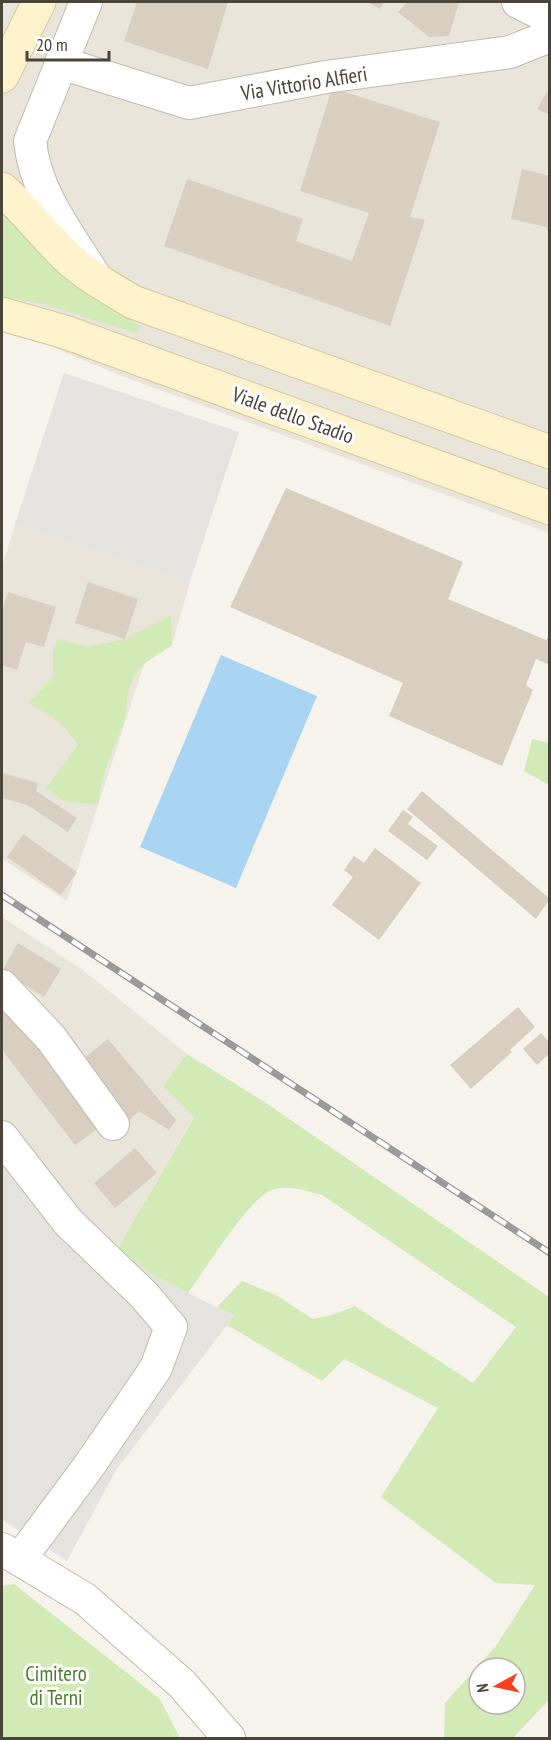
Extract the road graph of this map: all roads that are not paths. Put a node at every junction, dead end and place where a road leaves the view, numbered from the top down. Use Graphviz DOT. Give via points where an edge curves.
graph roads {
  1 [pos="39,2"];
  2 [pos="86,2"];
  3 [pos="518,2"];
  4 [pos="549,18"];
  5 [pos="549,36"];
  6 [pos="61,63"];
  7 [pos="2,76"];
  8 [pos="2,189"];
  9 [pos="98,281"];
  10 [pos="2,315"];
  11 [pos="36,323"];
  12 [pos="2,332"];
  13 [pos="549,452"];
  14 [pos="549,508"];
  15 [pos="2,987"];
  16 [pos="113,1124"];
  17 [pos="2,1137"];
  18 [pos="11,1554"];
  19 [pos="229,1738"];
  1 -- 7 [label="main road"];
  2 -- 6 [label="street"];
  3 -- 4 [label="street"];
  5 -- 6 [label="street, Via Vittorio Alfieri" via="510,52 326,77 189,103"];
  6 -- 9 [label="street" via="30,141 33,163 45,196"];
  8 -- 9 [label="main road" via="67,257"];
  9 -- 13 [label="main road" via="133,302"];
  10 -- 11 [label="main road, Viale dello Stadio"];
  11 -- 12 [label="main road"];
  11 -- 14 [label="main road, Viale dello Stadio"];
  15 -- 16 [label="street" via="51,1038"];
  17 -- 18 [label="street" via="68,1221 171,1327 156,1368 89,1466"];
  18 -- 19 [label="street" via="86,1599 182,1684"];
}
